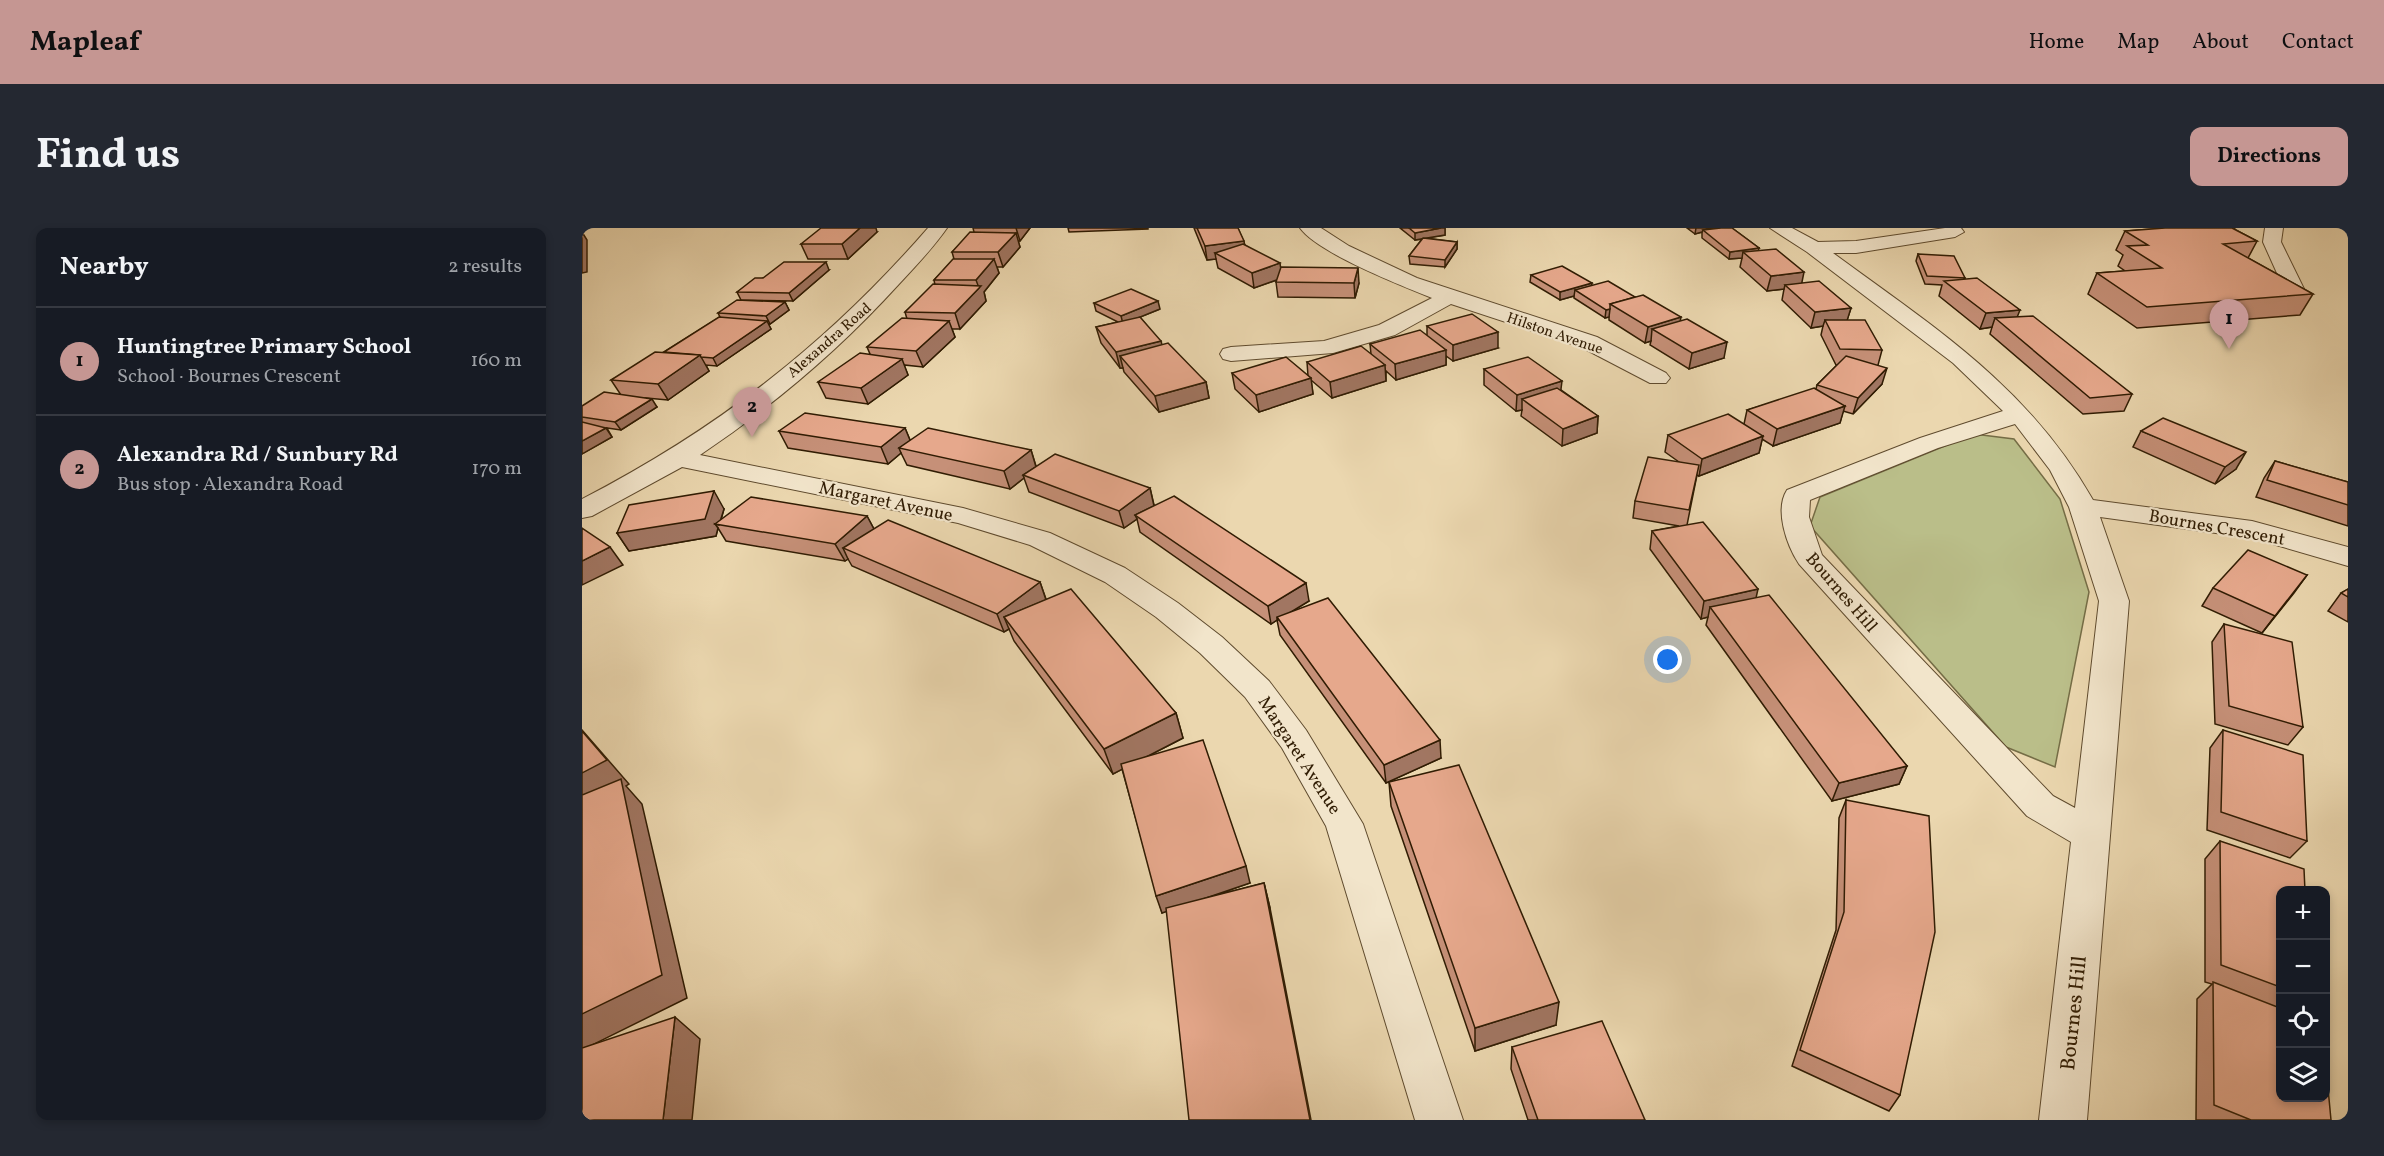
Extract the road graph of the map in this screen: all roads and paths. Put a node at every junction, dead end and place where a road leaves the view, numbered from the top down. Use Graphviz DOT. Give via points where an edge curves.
graph roads {
  1 [pos="938,228"];
  2 [pos="1309,228"];
  3 [pos="1779,228"];
  4 [pos="2274,228"];
  5 [pos="1955,232"];
  6 [pos="1814,248"];
  7 [pos="2295,291"];
  8 [pos="1447,298"];
  9 [pos="1231,354"];
  10 [pos="1658,378"];
  11 [pos="2020,414"];
  12 [pos="678,458"];
  13 [pos="2083,507"];
  14 [pos="582,510"];
  15 [pos="2348,557"];
  16 [pos="2091,835"];
  17 [pos="1438,1120"];
  18 [pos="2063,1120"];
  1 -- 12 [label="street, Alexandra Road" via="851,323 748,409"];
  2 -- 8 [label="street, Hilston Avenue" via="1335,247"];
  3 -- 6 [label="street, Bournes Hill"];
  4 -- 7 [label="street" via="2272,242"];
  5 -- 6 [label="street" via="1856,247"];
  6 -- 11 [label="street, Bournes Hill" via="1960,357"];
  8 -- 9 [label="street" via="1387,330 1325,348"];
  8 -- 10 [label="street, Hilston Avenue" via="1591,343"];
  11 -- 13 [label="street, Bournes Hill" via="2062,469"];
  11 -- 16 [label="street, Bournes Hill" via="1929,443 1797,496 1795,517 1809,558 1983,746 2040,806"];
  12 -- 14 [label="street, Alexandra Road"];
  12 -- 17 [label="street, Margaret Avenue" via="963,516 1040,539 1115,574 1211,645 1257,689 1294,739 1344,824"];
  13 -- 15 [label="street, Bournes Crescent" via="2225,526"];
  13 -- 16 [label="street, Bournes Hill" via="2114,601"];
  16 -- 18 [label="street, Bournes Hill"];
}
